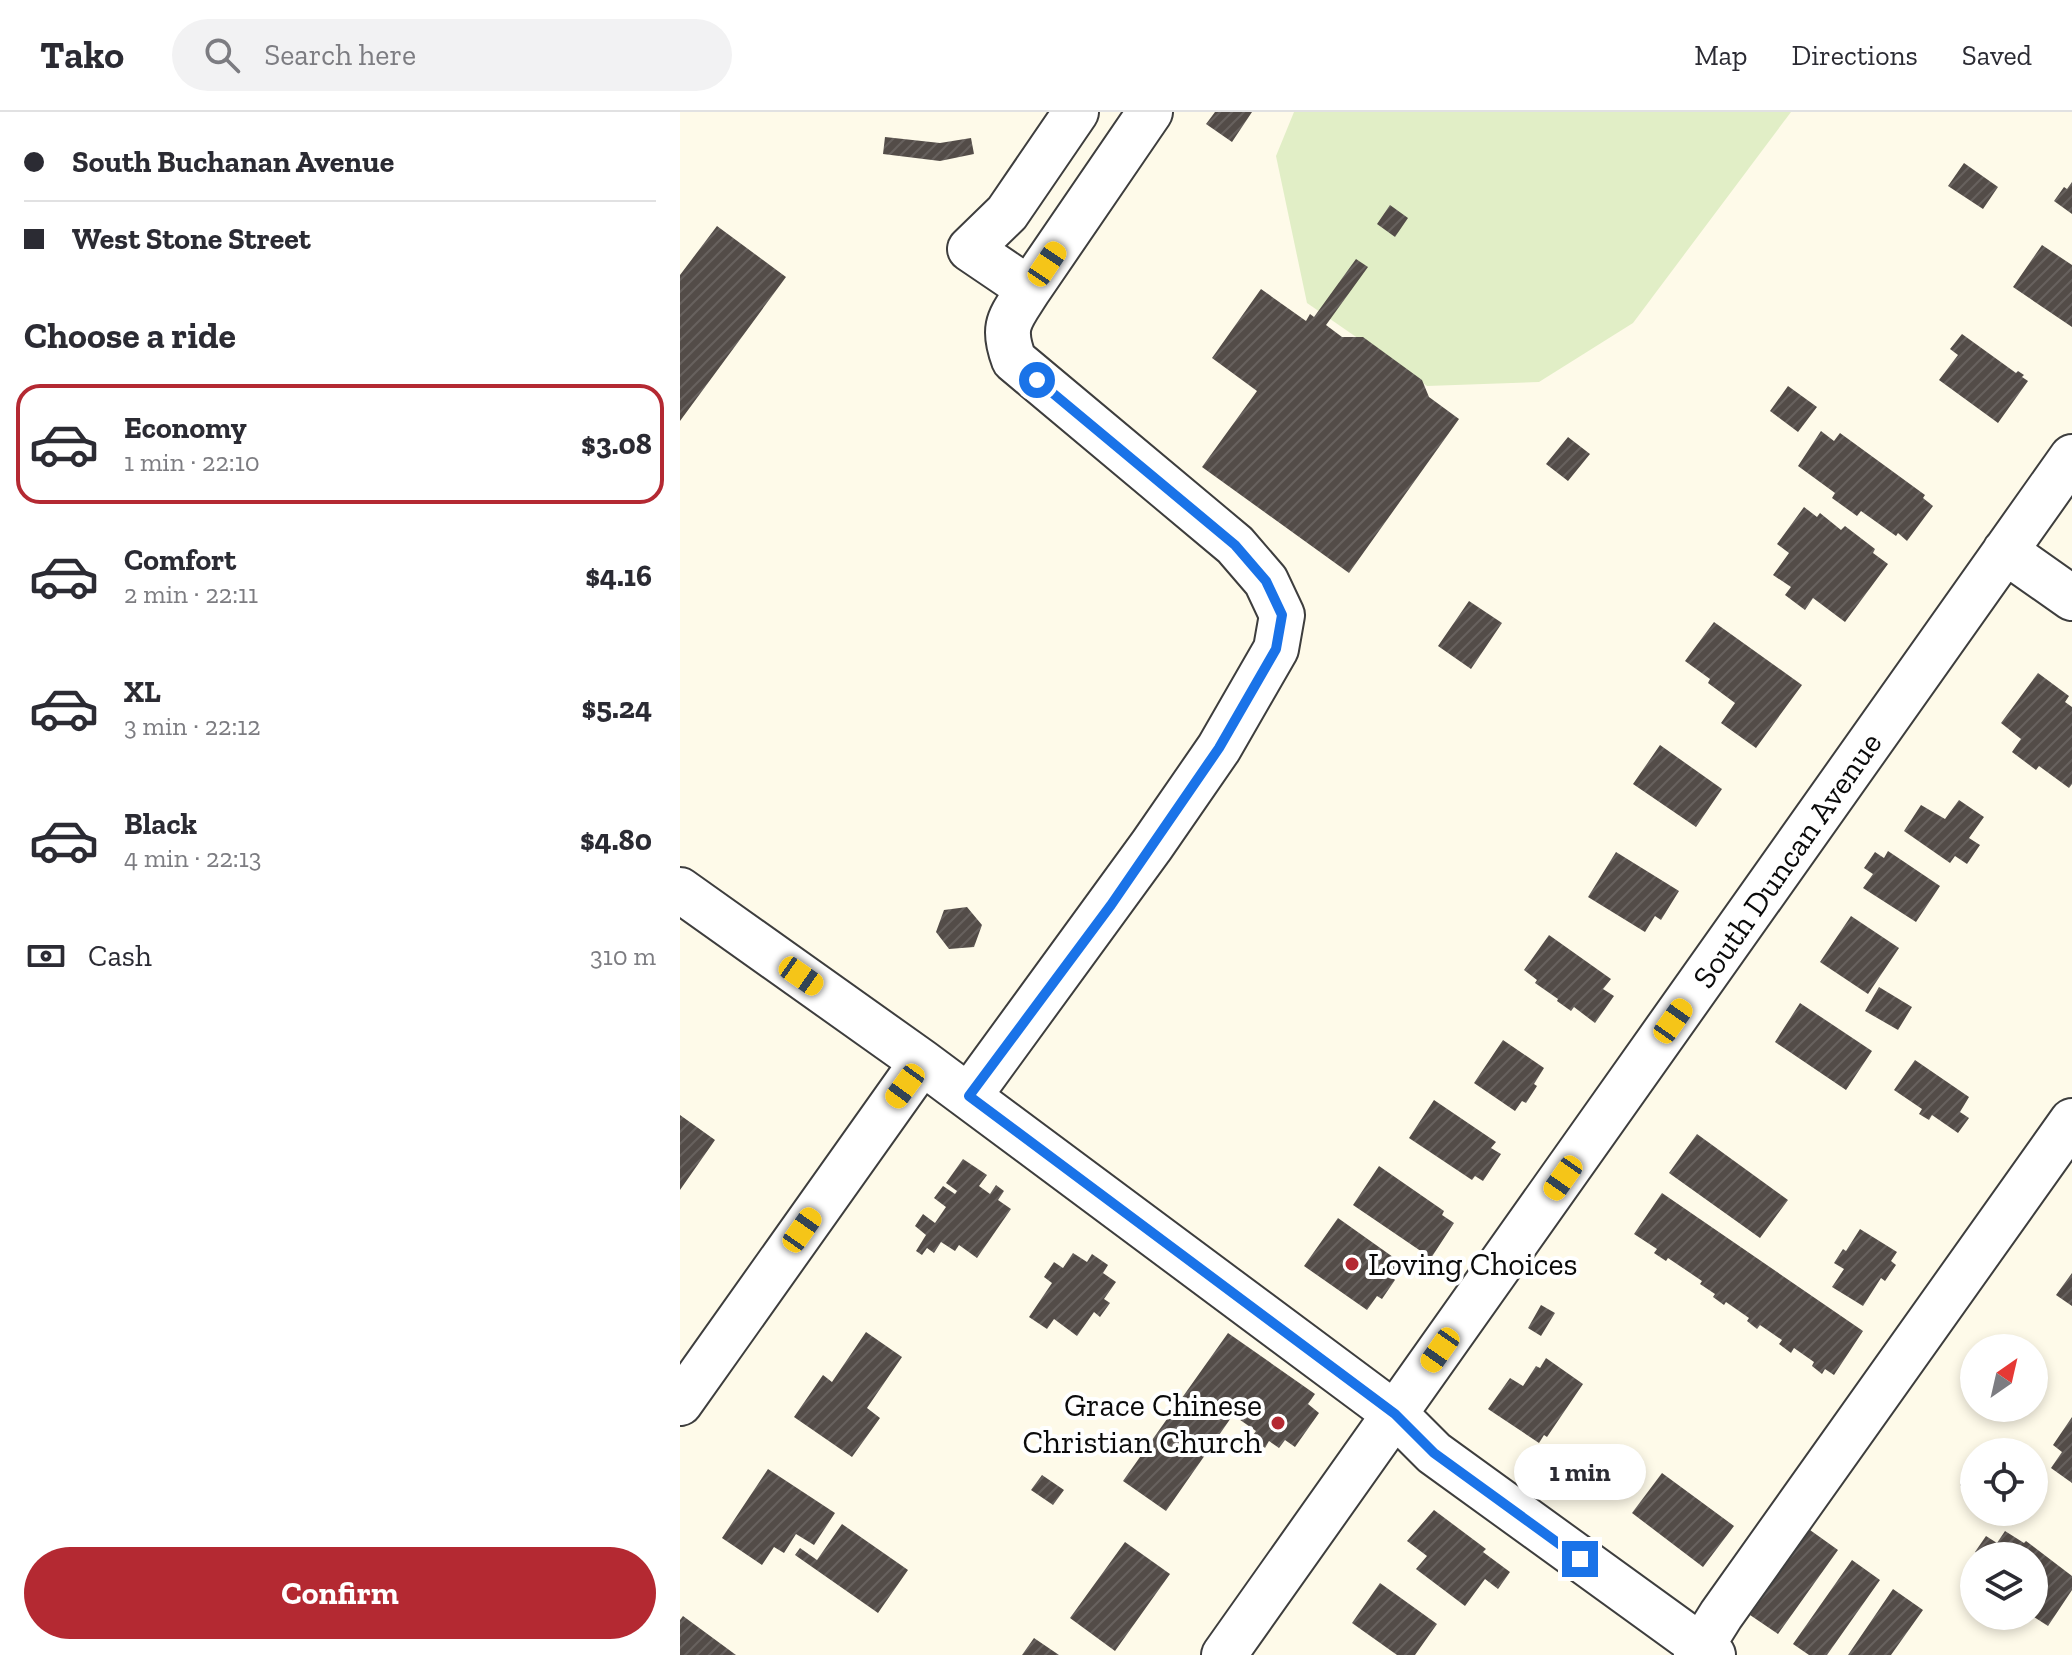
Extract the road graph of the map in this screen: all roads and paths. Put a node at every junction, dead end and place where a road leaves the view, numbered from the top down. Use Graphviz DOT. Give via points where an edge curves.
graph roads {
  1 [pos="1076,112"];
  2 [pos="1150,112"];
  3 [pos="1029,289"];
  4 [pos="2072,457"];
  5 [pos="2005,551"];
  6 [pos="2072,598"];
  7 [pos="680,890"];
  8 [pos="922,1062"];
  9 [pos="969,1096"];
  10 [pos="2072,1121"];
  11 [pos="680,1403"];
  12 [pos="1395,1414"];
  13 [pos="1704,1652"];
  14 [pos="1224,1655"];
  1 -- 3 [label="street" via="1007,213 970,249"];
  2 -- 3 [label="street"];
  3 -- 9 [label="street" via="1011,316 1006,337 1014,360 1235,545 1266,581 1282,615 1276,649 1219,748"];
  4 -- 5 [label="street, South Duncan Avenue"];
  5 -- 6 [label="street"];
  5 -- 12 [label="street, South Duncan Avenue"];
  7 -- 8 [label="street"];
  8 -- 9 [label="street"];
  8 -- 11 [label="street"];
  9 -- 12 [label="street"];
  10 -- 13 [label="street" via="1721,1615"];
  12 -- 13 [label="street" via="1434,1453"];
  12 -- 14 [label="street, South Duncan Avenue"];
}
